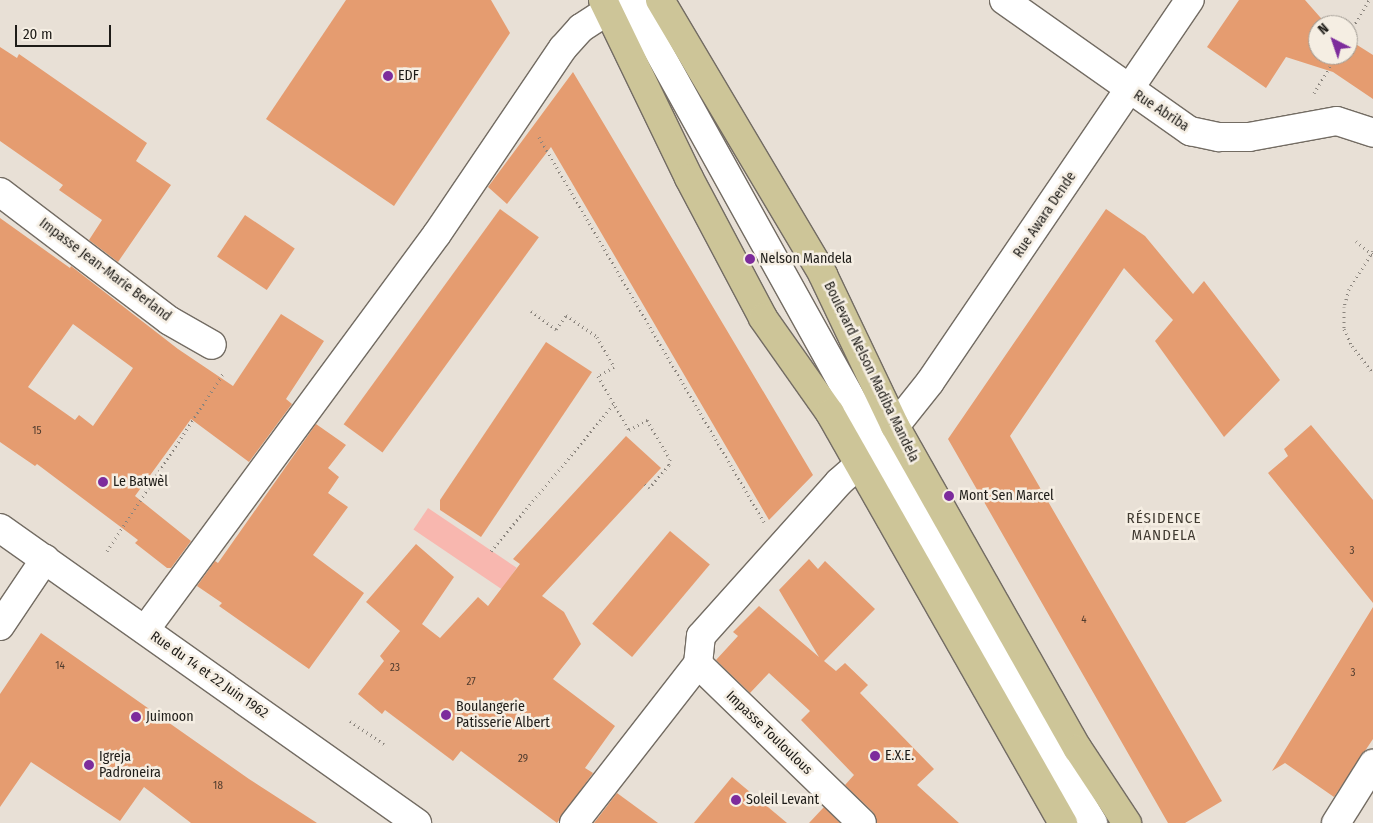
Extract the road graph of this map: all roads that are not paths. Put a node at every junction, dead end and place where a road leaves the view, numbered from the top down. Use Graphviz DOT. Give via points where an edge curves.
graph roads {
  1 [pos="660,0"];
  2 [pos="1004,0"];
  3 [pos="1190,0"];
  4 [pos="614,3"];
  5 [pos="1130,90"];
  6 [pos="1373,134"];
  7 [pos="0,192"];
  8 [pos="212,345"];
  9 [pos="895,426"];
  10 [pos="860,464"];
  11 [pos="0,528"];
  12 [pos="45,559"];
  13 [pos="0,626"];
  14 [pos="145,630"];
  15 [pos="698,664"];
  16 [pos="1373,764"];
  17 [pos="417,823"];
  18 [pos="574,823"];
  19 [pos="862,823"];
  20 [pos="1063,823"];
  21 [pos="1093,823"];
  22 [pos="1127,823"];
  23 [pos="1336,823"];
  1 -- 9 [label="main road, Boulevard Nelson Madiba Mandela" via="823,275"];
  2 -- 5 [label="street, Rue Abriba"];
  3 -- 5 [label="street, Rue Awara Dende"];
  4 -- 10 [label="main road" via="689,178 763,318 830,412"];
  4 -- 14 [label="street" via="581,28 563,48 437,234"];
  4 -- 21 [label="street"];
  5 -- 6 [label="street, Rue Abriba" via="1190,131 1219,137 1250,137 1337,121"];
  5 -- 9 [label="street, Rue Awara Dende" via="930,382"];
  7 -- 8 [label="street, Impasse Jean-Marie Berland" via="170,321"];
  9 -- 22 [label="main road, Boulevard Nelson Madiba Mandela" via="1078,750"];
  10 -- 15 [label="street" via="839,482 701,636"];
  10 -- 20 [label="main road"];
  11 -- 12 [label="street, Rue du 14 et 22 Juin 1962"];
  12 -- 13 [label="street"];
  12 -- 14 [label="street, Rue du 14 et 22 Juin 1962"];
  14 -- 17 [label="street, Rue du 14 et 22 Juin 1962"];
  15 -- 18 [label="street"];
  15 -- 19 [label="street, Impasse Touloulous"];
  16 -- 23 [label="street"];
}
